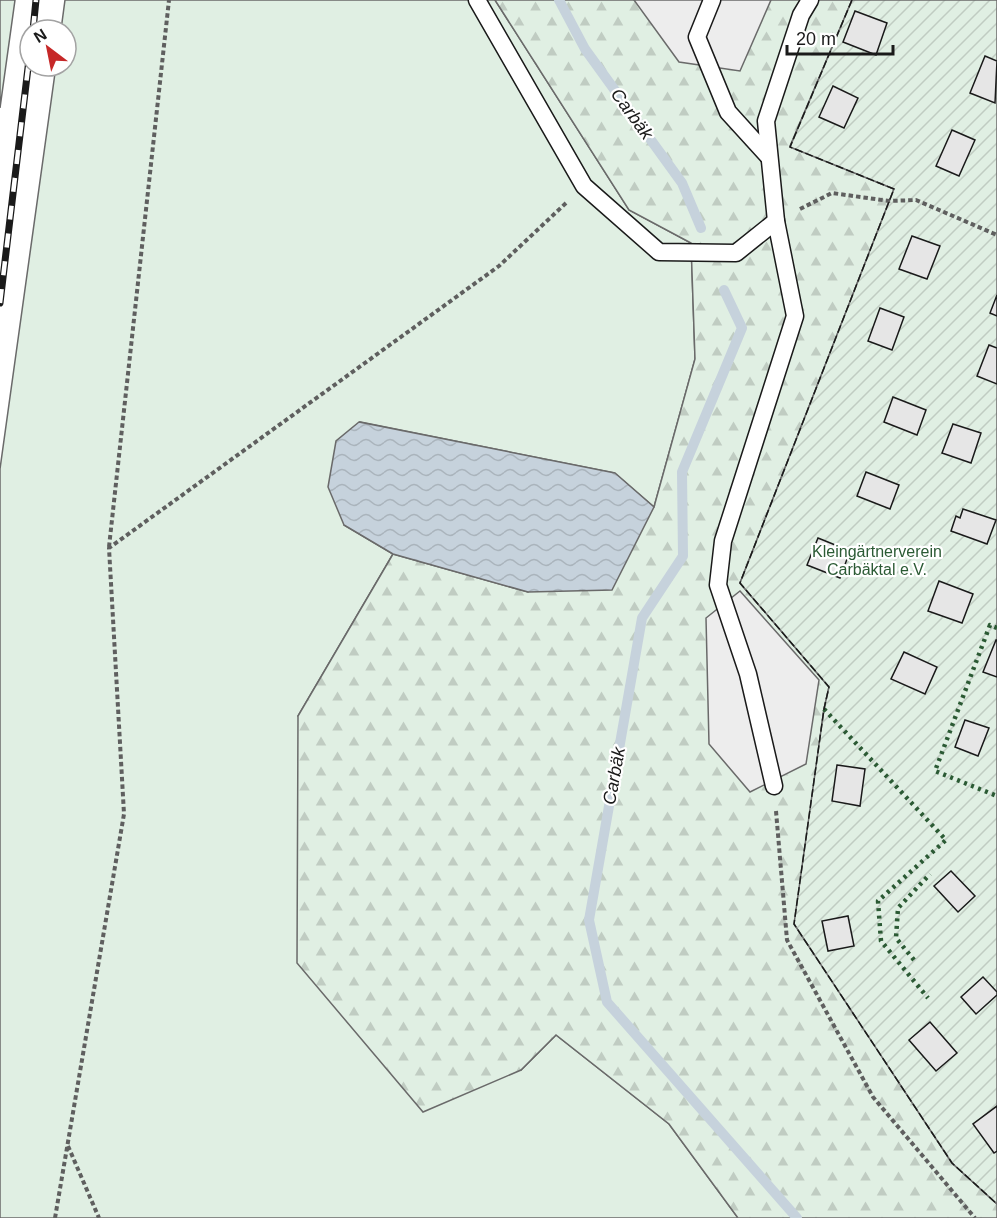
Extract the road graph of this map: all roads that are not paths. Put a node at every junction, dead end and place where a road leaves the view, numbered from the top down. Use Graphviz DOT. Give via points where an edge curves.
graph roads {
  1 [pos="477,0"];
  2 [pos="712,0"];
  3 [pos="810,0"];
  4 [pos="769,157"];
  5 [pos="776,221"];
  6 [pos="774,786"];
  1 -- 5 [label="lane" via="584,186 659,252 736,253"];
  2 -- 4 [label="lane" via="697,37 728,112"];
  3 -- 4 [label="lane" via="801,15 766,121"];
  4 -- 5 [label="lane"];
  5 -- 6 [label="lane" via="795,316 723,541 718,585 748,674"];
}
